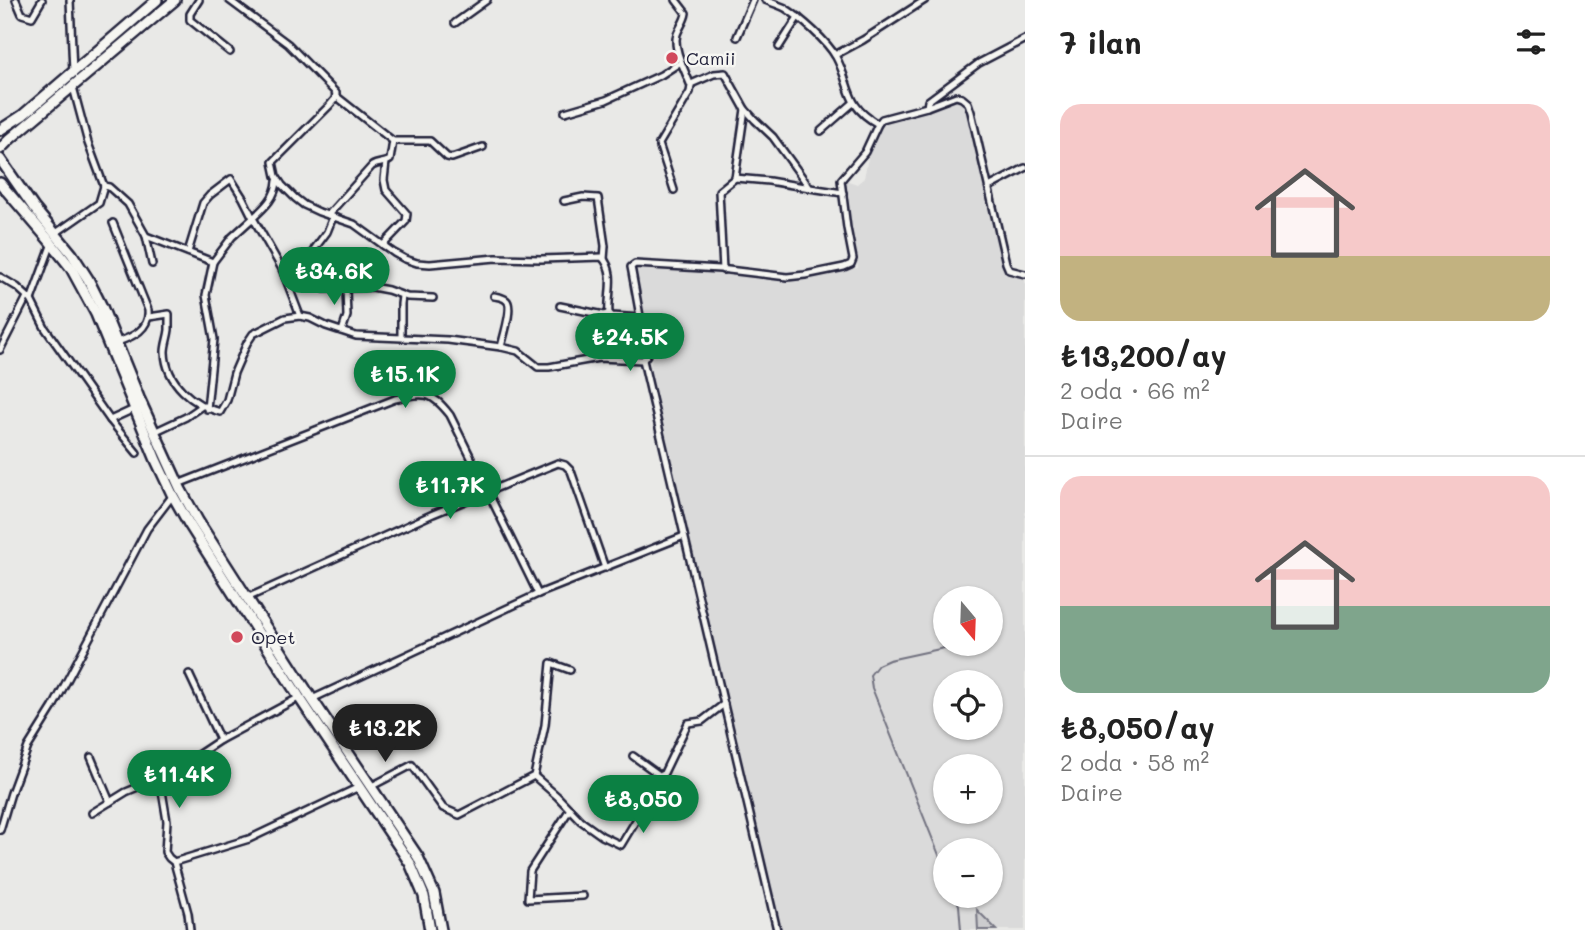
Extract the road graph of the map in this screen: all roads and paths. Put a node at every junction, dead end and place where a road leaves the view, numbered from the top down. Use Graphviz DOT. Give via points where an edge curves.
graph roads {
  1 [pos="16,0"];
  2 [pos="41,0"];
  3 [pos="70,0"];
  4 [pos="158,0"];
  5 [pos="175,0"];
  6 [pos="199,0"];
  7 [pos="229,0"];
  8 [pos="487,0"];
  9 [pos="676,0"];
  10 [pos="753,0"];
  11 [pos="765,0"];
  12 [pos="925,0"];
  13 [pos="775,2"];
  14 [pos="798,17"];
  15 [pos="455,23"];
  16 [pos="737,37"];
  17 [pos="1025,39"];
  18 [pos="779,47"];
  19 [pos="230,52"];
  20 [pos="835,55"];
  21 [pos="681,62"];
  22 [pos="73,72"];
  23 [pos="691,84"];
  24 [pos="73,87"];
  25 [pos="336,96"];
  26 [pos="853,103"];
  27 [pos="927,107"];
  28 [pos="745,109"];
  29 [pos="565,112"];
  30 [pos="877,124"];
  31 [pos="0,130"];
  32 [pos="821,131"];
  33 [pos="393,141"];
  34 [pos="483,147"];
  35 [pos="0,149"];
  36 [pos="0,159"];
  37 [pos="386,162"];
  38 [pos="1025,169"];
  39 [pos="735,178"];
  40 [pos="278,179"];
  41 [pos="0,183"];
  42 [pos="104,186"];
  43 [pos="989,187"];
  44 [pos="810,188"];
  45 [pos="674,190"];
  46 [pos="843,193"];
  47 [pos="564,201"];
  48 [pos="330,216"];
  49 [pos="253,218"];
  50 [pos="113,223"];
  51 [pos="56,233"];
  52 [pos="146,236"];
  53 [pos="52,243"];
  54 [pos="383,245"];
  55 [pos="188,252"];
  56 [pos="604,259"];
  57 [pos="213,262"];
  58 [pos="152,264"];
  59 [pos="282,269"];
  60 [pos="723,270"];
  61 [pos="1025,274"];
  62 [pos="301,275"];
  63 [pos="0,277"];
  64 [pos="346,288"];
  65 [pos="402,296"];
  66 [pos="494,296"];
  67 [pos="433,298"];
  68 [pos="29,299"];
  69 [pos="560,306"];
  70 [pos="609,313"];
  71 [pos="300,316"];
  72 [pos="149,317"];
  73 [pos="640,318"];
  74 [pos="0,329"];
  75 [pos="342,331"];
  76 [pos="8,336"];
  77 [pos="401,337"];
  78 [pos="117,342"];
  79 [pos="501,347"];
  80 [pos="0,350"];
  81 [pos="643,360"];
  82 [pos="205,407"];
  83 [pos="135,409"];
  84 [pos="110,420"];
  85 [pos="154,432"];
  86 [pos="137,453"];
  87 [pos="178,484"];
  88 [pos="488,491"];
  89 [pos="173,495"];
  90 [pos="684,536"];
  91 [pos="605,568"];
  92 [pos="538,594"];
  93 [pos="247,598"];
  94 [pos="570,670"];
  95 [pos="189,674"];
  96 [pos="306,696"];
  97 [pos="724,704"];
  98 [pos="220,740"];
  99 [pos="633,756"];
  100 [pos="91,757"];
  101 [pos="534,776"];
  102 [pos="156,778"];
  103 [pos="662,778"];
  104 [pos="359,787"];
  105 [pos="370,787"];
  106 [pos="110,802"];
  107 [pos="570,809"];
  108 [pos="92,813"];
  109 [pos="0,830"];
  110 [pos="174,862"];
  111 [pos="583,896"];
  112 [pos="190,930"];
  113 [pos="430,930"];
  114 [pos="441,930"];
  115 [pos="777,930"];
  1 -- 2 [label="street" via="22,15 32,17"];
  3 -- 22 [label="street"];
  4 -- 22 [label="main road"];
  5 -- 24 [label="main road"];
  6 -- 19 [label="street" via="190,20"];
  7 -- 25 [label="street" via="288,44"];
  8 -- 15 [label="street"];
  9 -- 21 [label="street" via="686,13 677,35"];
  10 -- 16 [label="street"];
  11 -- 13 [label="street"];
  12 -- 20 [label="street"];
  13 -- 14 [label="street"];
  14 -- 18 [label="street"];
  14 -- 20 [label="street"];
  17 -- 27 [label="street" via="979,63 928,101"];
  20 -- 26 [label="street"];
  21 -- 23 [label="street"];
  21 -- 29 [label="street" via="606,100"];
  22 -- 31 [label="main road"];
  23 -- 28 [label="street" via="725,73"];
  23 -- 45 [label="street" via="659,144"];
  24 -- 35 [label="main road"];
  24 -- 42 [label="street"];
  25 -- 33 [label="street"];
  25 -- 40 [label="street" via="274,160"];
  26 -- 30 [label="street"];
  26 -- 32 [label="street"];
  27 -- 30 [label="street"];
  27 -- 43 [label="street" via="956,96 968,103"];
  28 -- 39 [label="street"];
  28 -- 44 [label="street" via="773,136"];
  30 -- 46 [label="street" via="865,152 841,180"];
  33 -- 34 [label="street" via="430,141 452,159"];
  33 -- 37 [label="street"];
  36 -- 51 [label="main road"];
  37 -- 48 [label="street" via="372,166"];
  37 -- 54 [label="street" via="386,190 407,217"];
  38 -- 43 [label="street"];
  39 -- 44 [label="street"];
  39 -- 60 [label="street" via="719,191"];
  40 -- 48 [label="street" via="299,202"];
  40 -- 49 [label="street" via="273,197"];
  41 -- 53 [label="main road"];
  42 -- 51 [label="street" via="99,203"];
  42 -- 52 [label="street" via="128,204"];
  43 -- 61 [label="street" via="1006,264 1009,270"];
  44 -- 46 [label="street"];
  46 -- 60 [label="street" via="851,264 787,277"];
  47 -- 56 [label="street" via="598,198"];
  48 -- 54 [label="street" via="360,227"];
  48 -- 62 [label="street" via="327,232"];
  49 -- 55 [label="street" via="231,179 203,203"];
  49 -- 57 [label="street"];
  49 -- 59 [label="street"];
  50 -- 72 [label="street"];
  51 -- 78 [label="main road" via="88,279"];
  52 -- 55 [label="street"];
  52 -- 58 [label="street"];
  53 -- 68 [label="street"];
  53 -- 83 [label="main road" via="96,314"];
  54 -- 56 [label="street" via="424,264 489,258"];
  55 -- 57 [label="street"];
  56 -- 70 [label="street" via="611,281"];
  57 -- 82 [label="street" via="206,295 214,339"];
  59 -- 62 [label="street"];
  59 -- 71 [label="street"];
  60 -- 73 [label="street" via="635,264 631,267"];
  62 -- 64 [label="street" via="325,289"];
  63 -- 68 [label="street"];
  64 -- 65 [label="street" via="378,288"];
  64 -- 75 [label="street" via="347,316"];
  65 -- 67 [label="street"];
  65 -- 77 [label="street"];
  66 -- 79 [label="street" via="509,304"];
  68 -- 76 [label="street"];
  68 -- 84 [label="street"];
  69 -- 70 [label="street"];
  70 -- 73 [label="street"];
  71 -- 75 [label="street"];
  71 -- 82 [label="street" via="253,334 220,412"];
  72 -- 78 [label="street" via="138,332"];
  72 -- 82 [label="street" via="169,314 164,349 169,372 188,397"];
  73 -- 81 [label="street" via="647,355"];
  74 -- 76 [label="street"];
  75 -- 77 [label="street" via="356,336"];
  76 -- 80 [label="street"];
  77 -- 79 [label="street"];
  78 -- 85 [label="main road"];
  79 -- 81 [label="street" via="548,367 599,358"];
  81 -- 90 [label="street"];
  82 -- 85 [label="street"];
  83 -- 84 [label="street"];
  83 -- 89 [label="main road"];
  84 -- 86 [label="street"];
  85 -- 87 [label="main road"];
  87 -- 88 [label="street" via="395,398 423,395 439,400 450,415"];
  87 -- 93 [label="main road"];
  88 -- 91 [label="street" via="558,463 565,465 572,471"];
  88 -- 92 [label="street"];
  88 -- 93 [label="street"];
  89 -- 96 [label="main road"];
  89 -- 109 [label="street" via="147,529 29,747"];
  90 -- 91 [label="street"];
  90 -- 97 [label="street"];
  91 -- 92 [label="street"];
  92 -- 96 [label="street"];
  93 -- 96 [label="main road"];
  94 -- 101 [label="street" via="551,663"];
  95 -- 98 [label="street"];
  96 -- 98 [label="street"];
  96 -- 104 [label="main road"];
  96 -- 105 [label="main road"];
  97 -- 103 [label="street" via="702,720 688,723"];
  97 -- 115 [label="street"];
  98 -- 102 [label="street"];
  99 -- 103 [label="street"];
  100 -- 106 [label="street"];
  101 -- 105 [label="street" via="459,815 443,808 412,765"];
  101 -- 107 [label="street"];
  102 -- 106 [label="street"];
  102 -- 110 [label="street" via="167,821 165,852"];
  103 -- 107 [label="street" via="621,845 602,836"];
  104 -- 110 [label="street" via="249,839"];
  104 -- 113 [label="main road" via="414,871 425,896"];
  105 -- 114 [label="main road" via="424,869"];
  106 -- 108 [label="street"];
  107 -- 111 [label="street" via="530,871 528,899"];
  110 -- 112 [label="street"];
}
